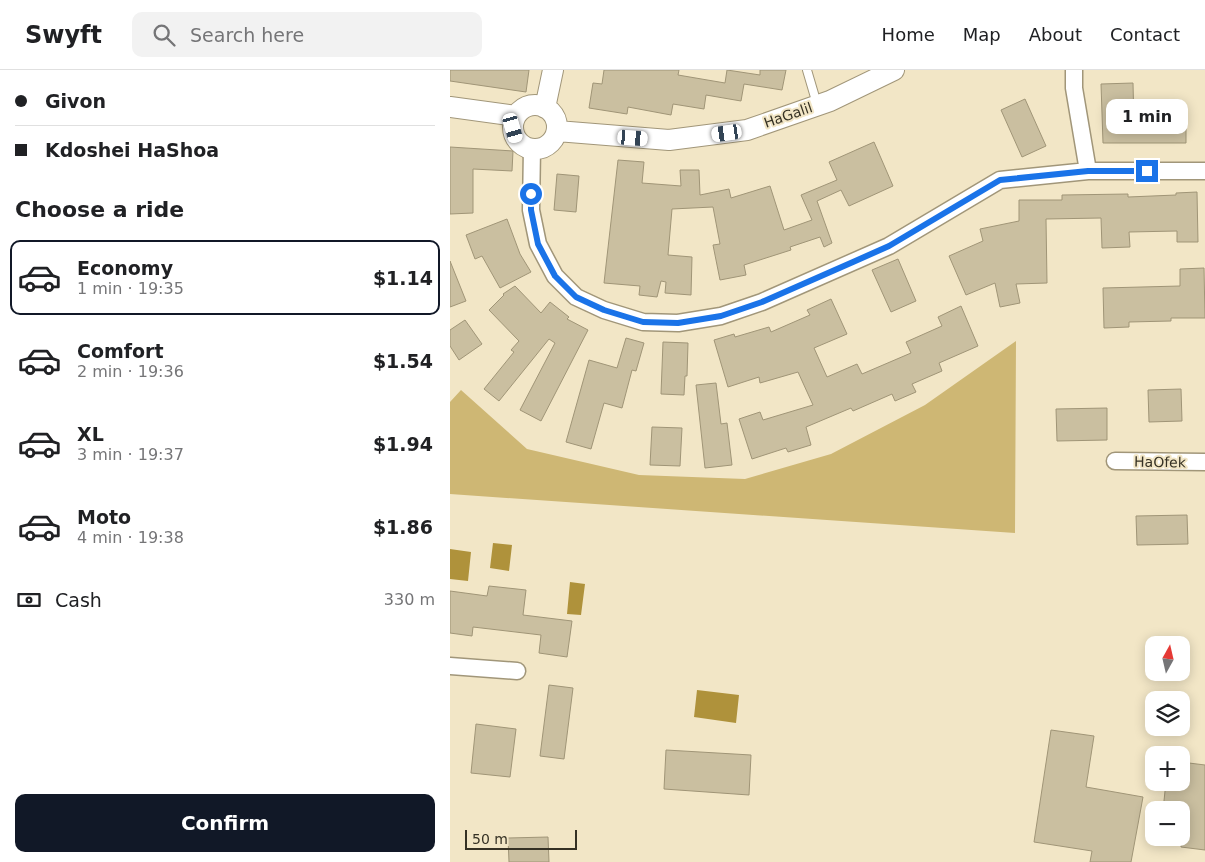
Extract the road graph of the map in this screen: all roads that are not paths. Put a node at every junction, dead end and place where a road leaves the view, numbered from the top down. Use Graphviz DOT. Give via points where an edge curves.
graph roads {
  1 [pos="553,70"];
  2 [pos="807,70"];
  3 [pos="894,70"];
  4 [pos="1074,70"];
  5 [pos="817,105"];
  6 [pos="450,107"];
  7 [pos="545,108"];
  8 [pos="450,120"];
  9 [pos="514,122"];
  10 [pos="557,131"];
  11 [pos="532,148"];
  12 [pos="1088,171"];
  13 [pos="1205,171"];
  14 [pos="1115,461"];
  15 [pos="1205,462"];
  16 [pos="450,666"];
  17 [pos="517,671"];
  1 -- 7 [label="street"];
  2 -- 5 [label="lane"];
  3 -- 5 [label="street, HaGalil"];
  4 -- 12 [label="street"];
  5 -- 10 [label="street, HaGalil" via="747,130 669,140"];
  6 -- 9 [label="street"];
  7 -- 9 [label="street" via="530,106 523,109"];
  7 -- 10 [label="street" via="554,116"];
  8 -- 9 [label="street"];
  9 -- 11 [label="street" via="516,139 528,149"];
  10 -- 11 [label="street" via="546,147"];
  11 -- 12 [label="street" via="531,210 538,244 555,276 576,297 643,322 678,323 721,316 762,302 889,246 1000,180"];
  12 -- 13 [label="street"];
  14 -- 15 [label="street, HaOfek"];
  16 -- 17 [label="street"];
}
